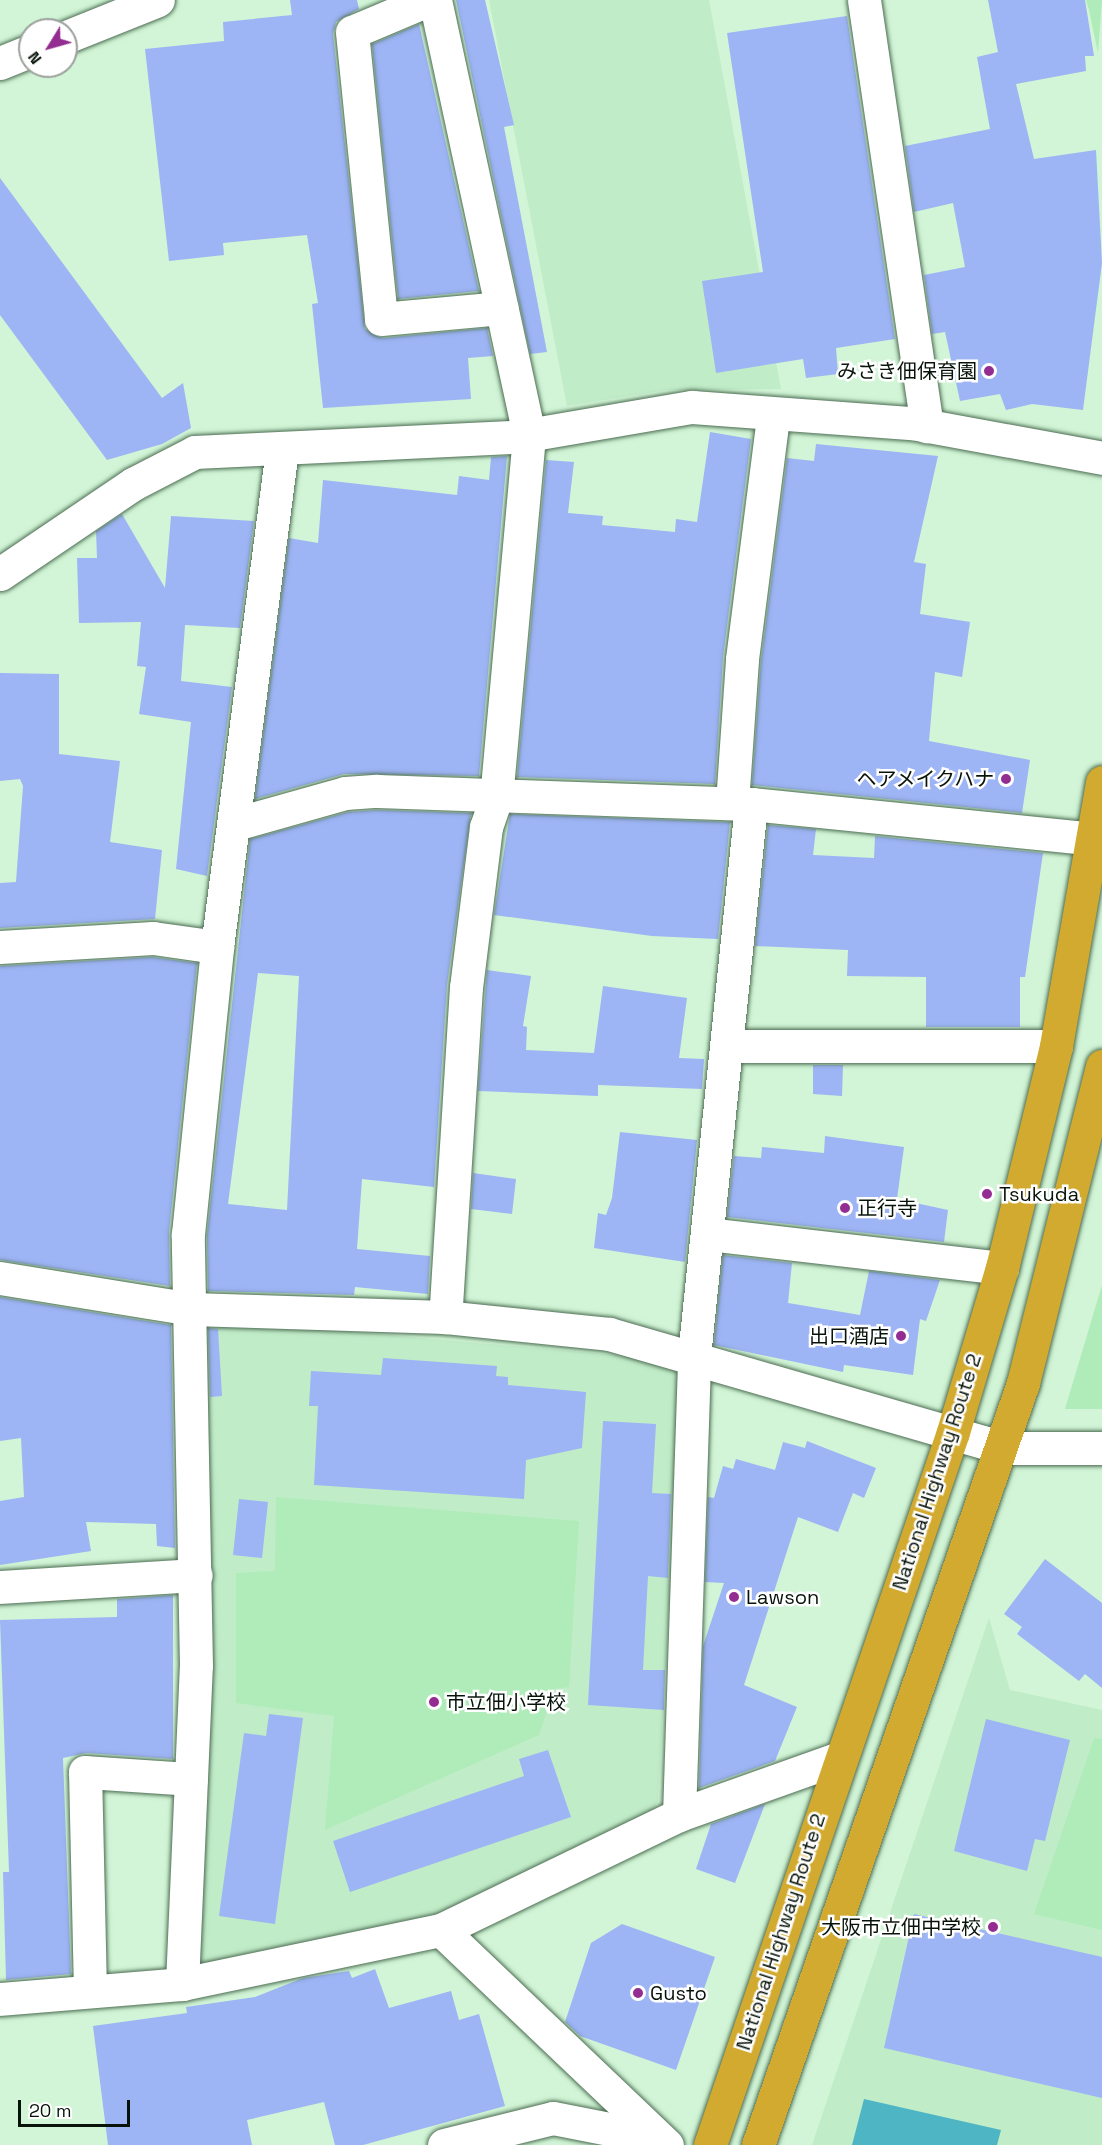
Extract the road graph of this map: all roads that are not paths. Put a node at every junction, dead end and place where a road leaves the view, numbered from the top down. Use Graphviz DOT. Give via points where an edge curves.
graph roads {
  1 [pos="158,0"];
  2 [pos="428,0"];
  3 [pos="435,0"];
  4 [pos="864,0"];
  5 [pos="78,32"];
  6 [pos="18,56"];
  7 [pos="0,63"];
  8 [pos="501,308"];
  9 [pos="773,417"];
  10 [pos="927,426"];
  11 [pos="529,436"];
  12 [pos="282,449"];
  13 [pos="1102,458"];
  14 [pos="0,574"];
  15 [pos="1102,782"];
  16 [pos="496,798"];
  17 [pos="741,803"];
  18 [pos="235,824"];
  19 [pos="1094,839"];
  20 [pos="0,947"];
  21 [pos="217,947"];
  22 [pos="729,1046"];
  23 [pos="1056,1047"];
  24 [pos="1102,1066"];
  25 [pos="708,1234"];
  26 [pos="1002,1269"];
  27 [pos="0,1278"];
  28 [pos="192,1309"];
  29 [pos="445,1317"];
  30 [pos="694,1356"];
  31 [pos="953,1432"];
  32 [pos="1003,1448"];
  33 [pos="1102,1448"];
  34 [pos="196,1575"];
  35 [pos="0,1587"];
  36 [pos="839,1758"];
  37 [pos="191,1779"];
  38 [pos="679,1815"];
  39 [pos="441,1930"];
  40 [pos="182,1984"];
  41 [pos="90,1991"];
  42 [pos="0,1999"];
  43 [pos="661,2141"];
  44 [pos="444,2145"];
  45 [pos="710,2145"];
  46 [pos="758,2145"];
  1 -- 5 [label="street"];
  2 -- 8 [label="street" via="352,32 381,319"];
  3 -- 8 [label="street"];
  4 -- 10 [label="street"];
  6 -- 7 [label="street"];
  8 -- 11 [label="street"];
  9 -- 10 [label="street"];
  9 -- 11 [label="street" via="692,407"];
  9 -- 17 [label="street" via="742,659"];
  10 -- 13 [label="street"];
  11 -- 12 [label="street"];
  11 -- 16 [label="street"];
  12 -- 14 [label="street" via="195,452 124,490"];
  12 -- 18 [label="street"];
  15 -- 19 [label="highway, National Highway Route 2"];
  16 -- 17 [label="street"];
  16 -- 18 [label="street" via="345,793"];
  16 -- 29 [label="street" via="486,827 465,987"];
  17 -- 19 [label="street"];
  17 -- 22 [label="street"];
  18 -- 21 [label="street"];
  19 -- 23 [label="highway, National Highway Route 2"];
  20 -- 21 [label="street" via="153,938"];
  21 -- 28 [label="street" via="188,1234"];
  22 -- 23 [label="street"];
  22 -- 25 [label="street"];
  23 -- 26 [label="highway, National Highway Route 2"];
  24 -- 32 [label="highway" via="1050,1286"];
  25 -- 26 [label="street"];
  25 -- 30 [label="street"];
  26 -- 31 [label="highway, National Highway Route 2"];
  27 -- 28 [label="street"];
  28 -- 29 [label="street"];
  28 -- 34 [label="street"];
  29 -- 30 [label="street" via="609,1334"];
  30 -- 31 [label="street"];
  30 -- 38 [label="street"];
  31 -- 32 [label="street"];
  31 -- 36 [label="highway, National Highway Route 2"];
  32 -- 33 [label="street"];
  32 -- 46 [label="highway"];
  34 -- 35 [label="street"];
  34 -- 37 [label="street"];
  36 -- 38 [label="street"];
  36 -- 45 [label="highway, National Highway Route 2"];
  37 -- 40 [label="street"];
  37 -- 41 [label="street" via="85,1772"];
  38 -- 39 [label="street"];
  39 -- 40 [label="street"];
  39 -- 43 [label="street"];
  40 -- 41 [label="street"];
  41 -- 42 [label="street"];
  43 -- 44 [label="street" via="553,2118"];
}
